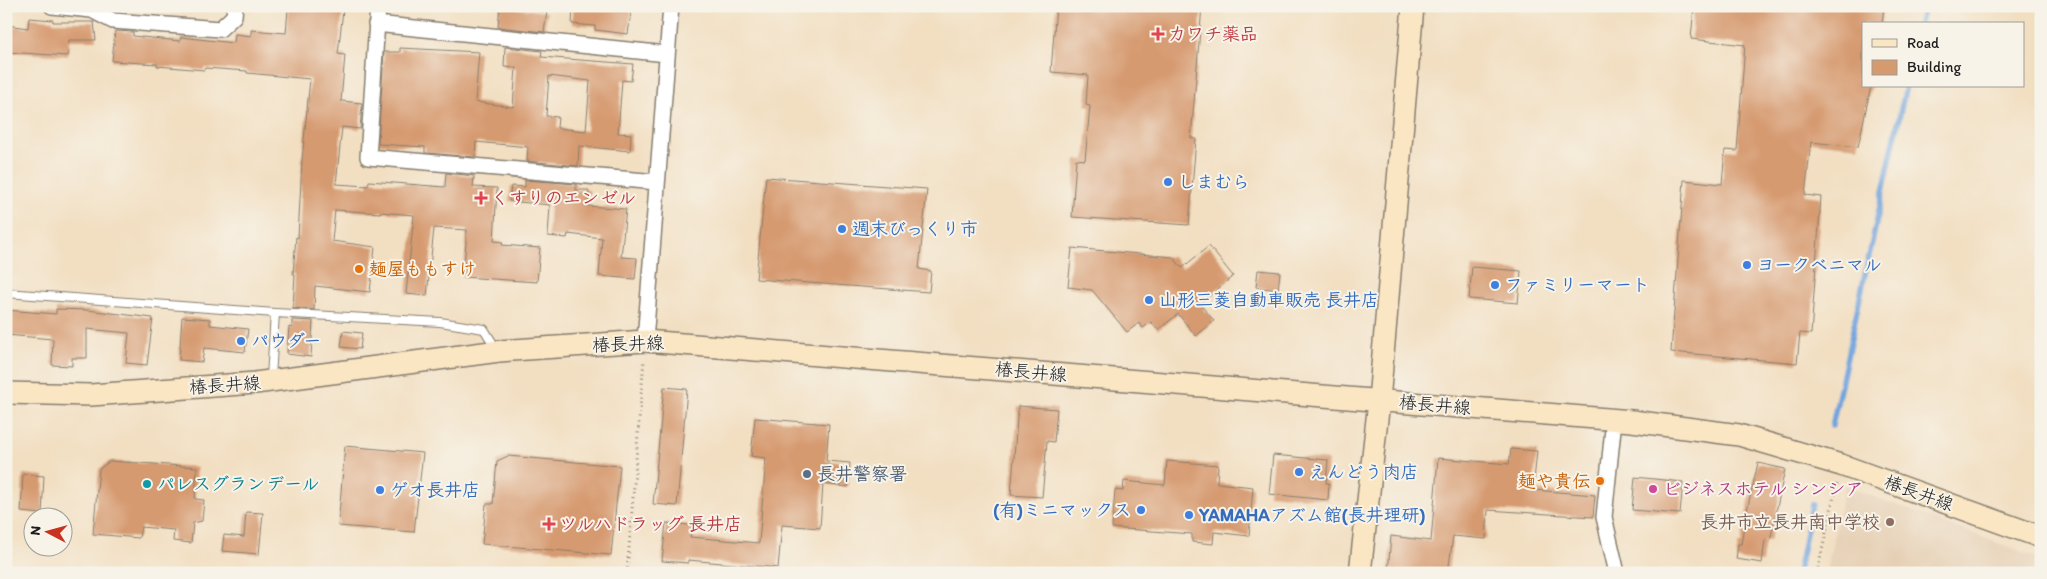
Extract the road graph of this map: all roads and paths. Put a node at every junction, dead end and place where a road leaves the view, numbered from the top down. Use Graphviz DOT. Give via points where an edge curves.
graph roads {
  1 [pos="52,6"];
  2 [pos="235,6"];
  3 [pos="378,6"];
  4 [pos="671,6"];
  5 [pos="1414,6"];
  6 [pos="376,24"];
  7 [pos="667,54"];
  8 [pos="657,182"];
  9 [pos="6,292"];
  10 [pos="275,313"];
  11 [pos="645,340"];
  12 [pos="498,352"];
  13 [pos="271,381"];
  14 [pos="6,393"];
  15 [pos="1379,401"];
  16 [pos="1614,420"];
  17 [pos="1841,465"];
  18 [pos="2041,537"];
  19 [pos="627,573"];
  20 [pos="1360,573"];
  21 [pos="1617,573"];
  22 [pos="1817,573"];
  1 -- 2 [label="street" via="92,10 113,21 220,29 234,16"];
  3 -- 6 [label="street"];
  4 -- 7 [label="street"];
  5 -- 15 [label="main road"];
  6 -- 7 [label="street"];
  6 -- 8 [label="street" via="368,157"];
  7 -- 8 [label="street"];
  8 -- 11 [label="street"];
  9 -- 10 [label="lane"];
  10 -- 12 [label="lane" via="440,322 484,329"];
  10 -- 13 [label="lane"];
  11 -- 12 [label="main road, 椿長井線"];
  11 -- 15 [label="main road, 椿長井線"];
  11 -- 19 [label="path"];
  12 -- 13 [label="main road, 椿長井線"];
  13 -- 14 [label="main road, 椿長井線" via="91,394"];
  15 -- 16 [label="main road, 椿長井線"];
  15 -- 20 [label="main road"];
  16 -- 17 [label="main road, 椿長井線" via="1739,435"];
  16 -- 21 [label="street" via="1604,517"];
  17 -- 18 [label="main road, 椿長井線"];
  17 -- 22 [label="path"];
}
